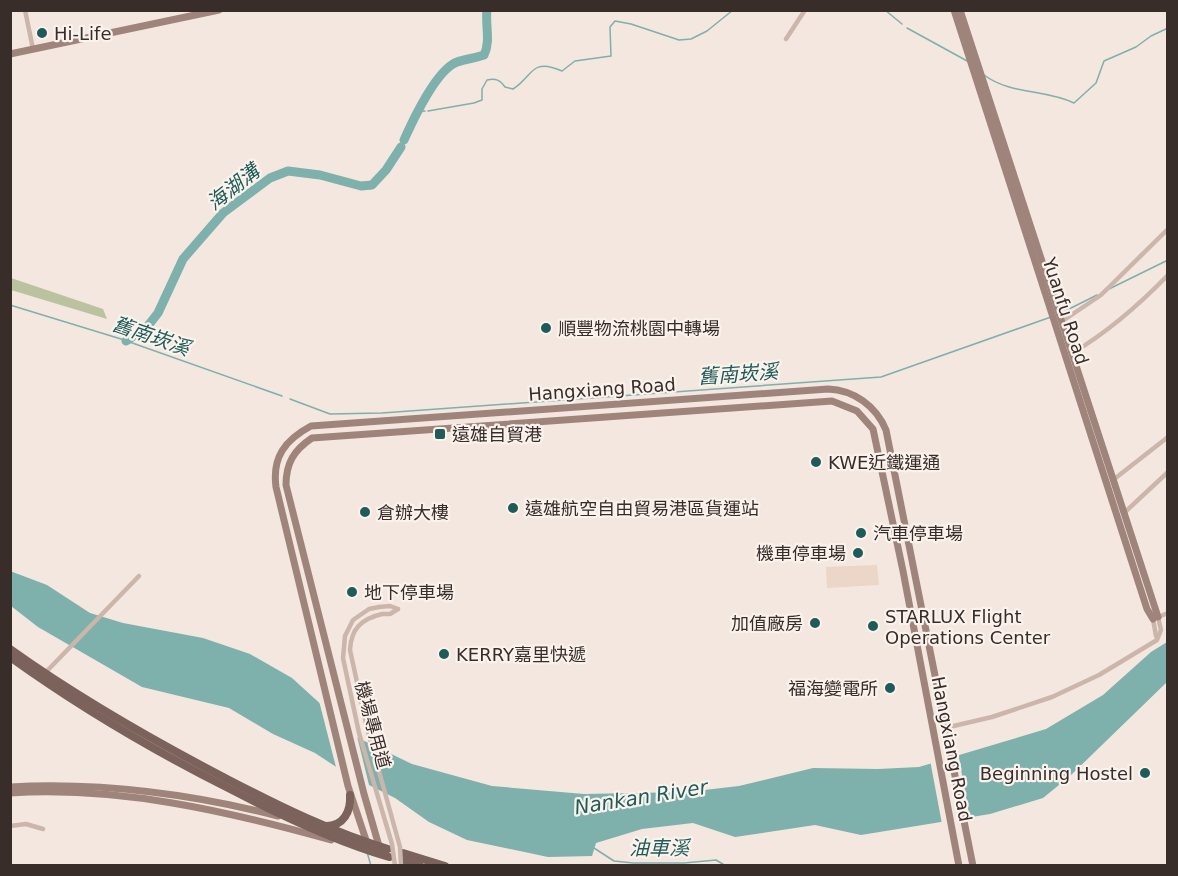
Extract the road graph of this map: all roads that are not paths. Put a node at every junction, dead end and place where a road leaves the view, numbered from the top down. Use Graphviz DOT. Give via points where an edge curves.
graph roads {
  1 [pos="25,10"];
  2 [pos="219,10"];
  3 [pos="805,10"];
  4 [pos="954,10"];
  5 [pos="960,10"];
  6 [pos="786,39"];
  7 [pos="33,49"];
  8 [pos="10,54"];
  9 [pos="1167,229"];
  10 [pos="1167,275"];
  11 [pos="1058,324"];
  12 [pos="1069,355"];
  13 [pos="1167,437"];
  14 [pos="1167,471"];
  15 [pos="1109,482"];
  16 [pos="1121,517"];
  17 [pos="139,576"];
  18 [pos="1167,613"];
  19 [pos="1155,618"];
  20 [pos="10,649"];
  21 [pos="10,657"];
  22 [pos="45,673"];
  23 [pos="946,731"];
  24 [pos="10,787"];
  25 [pos="349,790"];
  26 [pos="10,793"];
  27 [pos="292,820"];
  28 [pos="10,826"];
  29 [pos="325,826"];
  30 [pos="43,829"];
  31 [pos="363,845"];
  32 [pos="379,850"];
  33 [pos="389,853"];
  34 [pos="403,860"];
  35 [pos="395,866"];
  36 [pos="420,866"];
  37 [pos="445,866"];
  38 [pos="959,866"];
  39 [pos="973,866"];
  1 -- 7 [label="street"];
  2 -- 7 [label="street"];
  3 -- 6 [label="street"];
  4 -- 11 [label="street, Yuanfu Road"];
  5 -- 11 [label="street, Yuanfu Road"];
  7 -- 8 [label="street"];
  9 -- 11 [label="street" via="1101,295"];
  10 -- 12 [label="street" via="1126,316"];
  11 -- 12 [label="street, Yuanfu Road"];
  12 -- 15 [label="street, Yuanfu Road"];
  13 -- 15 [label="street"];
  14 -- 16 [label="street"];
  15 -- 16 [label="street, Yuanfu Road"];
  16 -- 19 [label="street, Yuanfu Road"];
  17 -- 22 [label="street"];
  18 -- 19 [label="street"];
  19 -- 23 [label="street" via="1160,624 1160,636 1099,675 1052,698"];
  20 -- 22 [label="main road"];
  21 -- 27 [label="main road" via="181,765"];
  22 -- 29 [label="main road" via="180,755"];
  23 -- 25 [label="street, Hangxiang Road" via="886,430 882,420 856,397 836,389 311,426 283,448 274,477"];
  23 -- 39 [label="street, Hangxiang Road"];
  24 -- 27 [label="street" via="81,786 164,793"];
  25 -- 29 [label="main road" via="351,804 345,818"];
  25 -- 31 [label="street, Hangxiang Road"];
  26 -- 31 [label="street" via="84,793 160,801"];
  27 -- 31 [label="main road"];
  28 -- 30 [label="street" via="26,824"];
  29 -- 31 [label="main road"];
  31 -- 32 [label="main road"];
  32 -- 33 [label="main road"];
  32 -- 38 [label="street, Hangxiang Road" via="286,485 286,473 295,452 312,438 832,400 857,411 873,429"];
  34 -- 35 [label="street, 機場專用道, bridge" via="350,650 350,639 360,622 398,609 390,606 369,609 353,620 345,636 343,658"];
  34 -- 36 [label="main road"];
  34 -- 37 [label="main road"];
}
